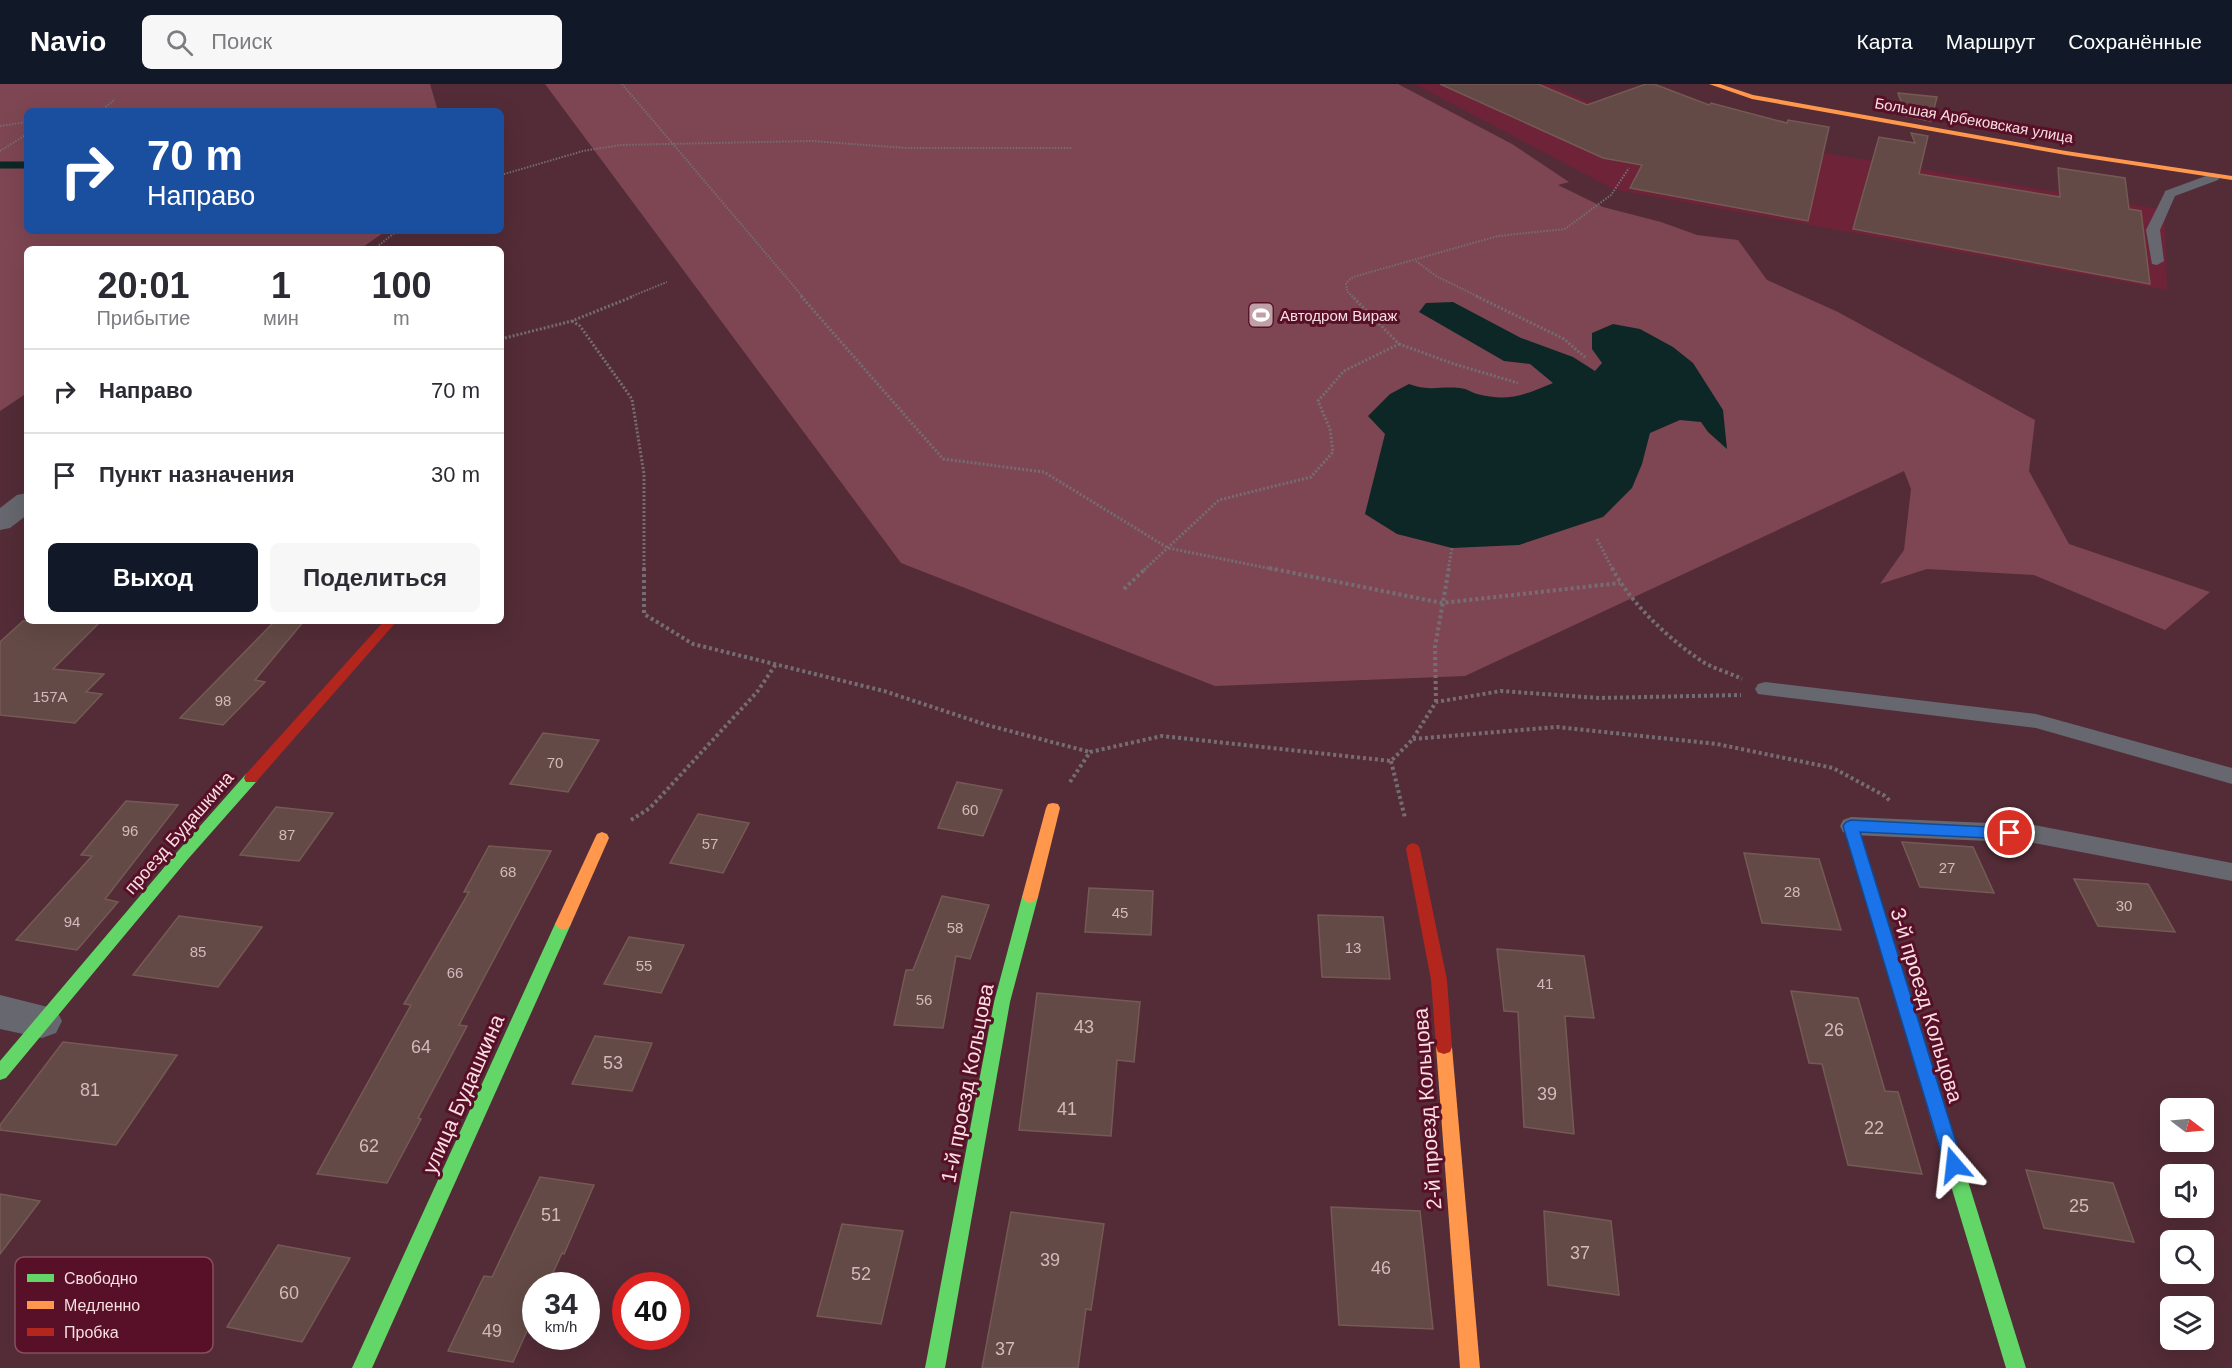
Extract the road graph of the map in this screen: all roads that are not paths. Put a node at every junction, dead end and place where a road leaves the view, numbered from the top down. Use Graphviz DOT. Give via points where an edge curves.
graph roads {
  1 [pos="1713,84"];
  2 [pos="2214,177"];
  3 [pos="2232,178"];
  4 [pos="2157,261"];
  5 [pos="24,503"];
  6 [pos="0,522"];
  7 [pos="388,624"];
  8 [pos="1765,689"];
  9 [pos="2232,776"];
  10 [pos="1053,808"];
  11 [pos="1851,826"];
  12 [pos="602,838"];
  13 [pos="1413,849"];
  14 [pos="2232,872"];
  15 [pos="0,1012"];
  16 [pos="42,1021"];
  17 [pos="0,1073"];
  18 [pos="362,1368"];
  19 [pos="935,1368"];
  20 [pos="1470,1368"];
  21 [pos="2016,1368"];
  1 -- 2 [label="street, Большая Арбековская улица" via="1752,97"];
  2 -- 3 [label="street, Большая Арбековская улица"];
  2 -- 4 [label="lane" via="2170,194 2153,230"];
  5 -- 6 [label="street"];
  7 -- 16 [label="street, проезд Будашкина"];
  8 -- 9 [label="lane" via="2036,721"];
  10 -- 19 [label="street, 1-й проезд Кольцова" via="1002,1002"];
  11 -- 14 [label="lane" via="2034,834"];
  11 -- 21 [label="street, 3-й проезд Кольцова"];
  12 -- 18 [label="street, улица Будашкина"];
  13 -- 20 [label="street, 2-й проезд Кольцова" via="1439,980"];
  15 -- 16 [label="street"];
  16 -- 17 [label="street, проезд Будашкина"];
}
